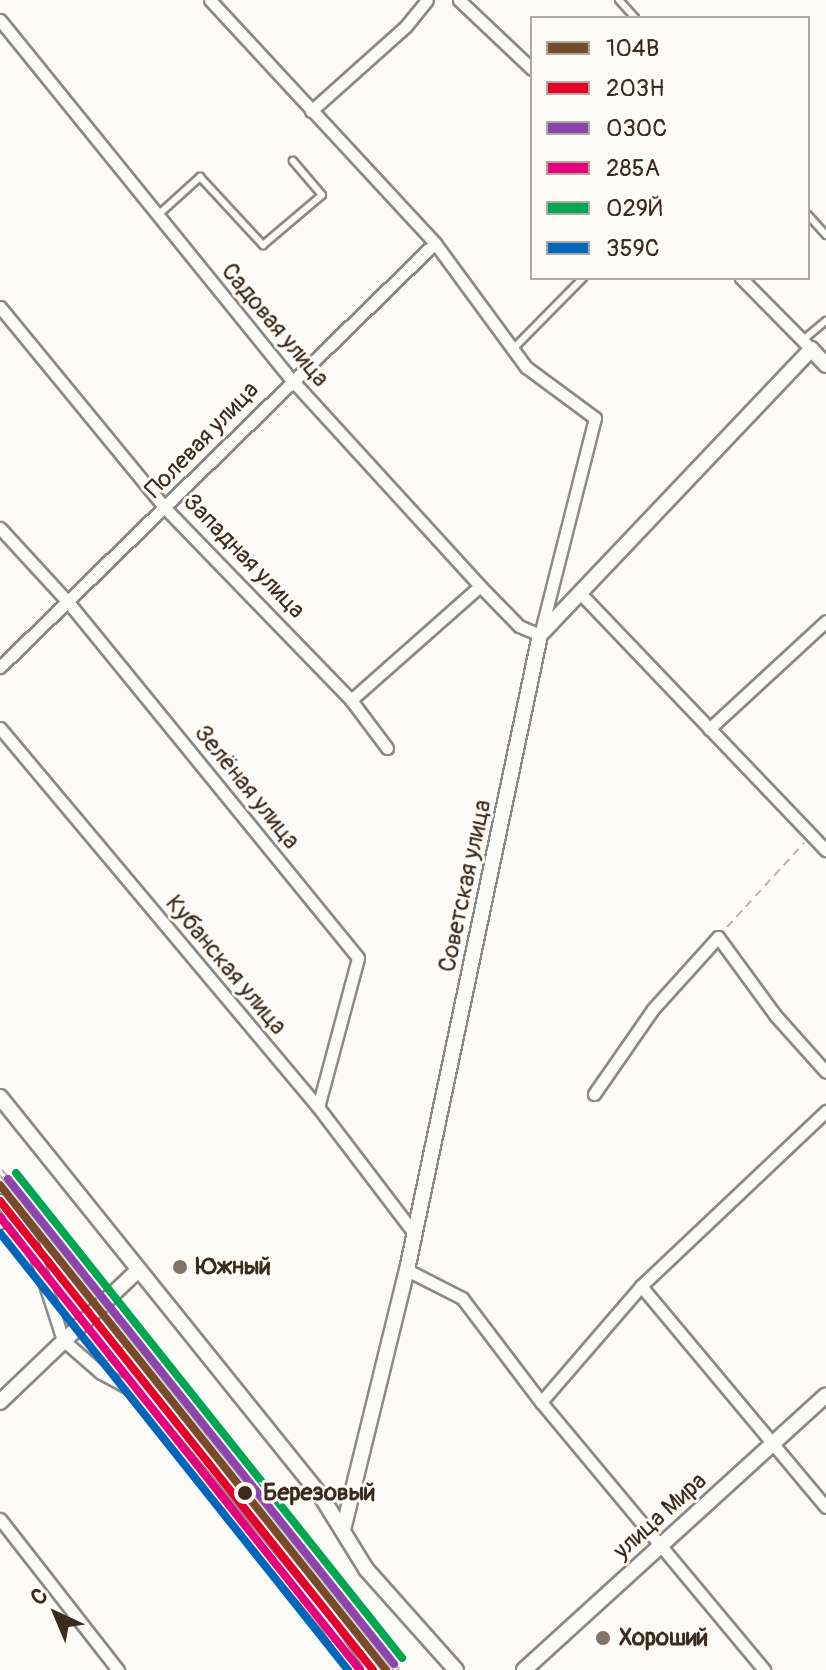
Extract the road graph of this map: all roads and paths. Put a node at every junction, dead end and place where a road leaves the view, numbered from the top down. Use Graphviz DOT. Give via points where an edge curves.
graph roads {
  1 [pos="210,0"];
  2 [pos="427,0"];
  3 [pos="459,0"];
  4 [pos="619,0"];
  5 [pos="633,16"];
  6 [pos="0,20"];
  7 [pos="530,67"];
  8 [pos="311,111"];
  9 [pos="293,161"];
  10 [pos="156,217"];
  11 [pos="810,217"];
  12 [pos="826,235"];
  13 [pos="435,243"];
  14 [pos="581,280"];
  15 [pos="743,280"];
  16 [pos="0,307"];
  17 [pos="826,321"];
  18 [pos="807,345"];
  19 [pos="513,349"];
  20 [pos="826,365"];
  21 [pos="292,380"];
  22 [pos="166,509"];
  23 [pos="0,528"];
  24 [pos="480,586"];
  25 [pos="580,593"];
  26 [pos="68,602"];
  27 [pos="826,621"];
  28 [pos="540,635"];
  29 [pos="0,667"];
  30 [pos="351,700"];
  31 [pos="0,728"];
  32 [pos="709,729"];
  33 [pos="387,748"];
  34 [pos="812,834"];
  35 [pos="825,847"];
  36 [pos="718,937"];
  37 [pos="826,1072"];
  38 [pos="594,1094"];
  39 [pos="0,1097"];
  40 [pos="318,1107"];
  41 [pos="826,1111"];
  42 [pos="0,1200"];
  43 [pos="13,1215"];
  44 [pos="0,1226"];
  45 [pos="414,1233"];
  46 [pos="138,1270"];
  47 [pos="407,1270"];
  48 [pos="641,1286"];
  49 [pos="63,1340"];
  50 [pos="124,1346"];
  51 [pos="97,1369"];
  52 [pos="826,1395"];
  53 [pos="0,1402"];
  54 [pos="541,1402"];
  55 [pos="773,1443"];
  56 [pos="826,1507"];
  57 [pos="0,1519"];
  58 [pos="343,1530"];
  59 [pos="662,1544"];
  60 [pos="118,1670"];
  61 [pos="356,1670"];
  62 [pos="456,1670"];
  63 [pos="524,1670"];
  64 [pos="764,1670"];
  1 -- 8 [label="street"];
  2 -- 8 [label="street" via="406,26"];
  3 -- 7 [label="street"];
  4 -- 5 [label="lane"];
  6 -- 10 [label="street, Садовая улица"];
  8 -- 13 [label="street"];
  9 -- 10 [label="lane" via="322,195 263,245 200,177"];
  10 -- 21 [label="street, Садовая улица"];
  11 -- 12 [label="lane"];
  13 -- 19 [label="street"];
  13 -- 21 [label="street, Полевая улица"];
  14 -- 19 [label="lane"];
  15 -- 18 [label="street"];
  16 -- 22 [label="street, Западная улица"];
  17 -- 18 [label="lane"];
  18 -- 20 [label="street"];
  18 -- 25 [label="street"];
  19 -- 28 [label="street" via="526,367 595,418"];
  21 -- 22 [label="street, Полевая улица"];
  21 -- 24 [label="street, Садовая улица"];
  22 -- 26 [label="street, Полевая улица"];
  22 -- 30 [label="street, Западная улица"];
  23 -- 26 [label="street, Зелёная улица"];
  24 -- 28 [label="street, Садовая улица" via="519,626"];
  24 -- 30 [label="street"];
  25 -- 28 [label="street"];
  25 -- 32 [label="street"];
  26 -- 29 [label="street, Полевая улица"];
  26 -- 40 [label="street, Зелёная улица" via="358,958"];
  27 -- 32 [label="street"];
  28 -- 45 [label="street, Советская улица"];
  30 -- 33 [label="street, Западная улица"];
  31 -- 40 [label="street, Кубанская улица"];
  32 -- 34 [label="street"];
  34 -- 35 [label="street"];
  34 -- 36 [label="path"];
  36 -- 37 [label="street" via="775,1015"];
  36 -- 38 [label="street" via="653,1009"];
  39 -- 46 [label="street"];
  40 -- 45 [label="street, Кубанская улица"];
  41 -- 48 [label="street"];
  42 -- 43 [label="street"];
  43 -- 44 [label="lane"];
  43 -- 49 [label="street" via="46,1275"];
  45 -- 47 [label="street, Советская улица"];
  46 -- 49 [label="street"];
  46 -- 58 [label="street"];
  47 -- 54 [label="street" via="462,1298"];
  47 -- 58 [label="street, Советская улица"];
  48 -- 54 [label="street"];
  48 -- 55 [label="street"];
  49 -- 51 [label="street"];
  49 -- 53 [label="street"];
  50 -- 51 [label="path"];
  51 -- 61 [label="street" via="129,1388 329,1629"];
  52 -- 55 [label="street, улица Мира"];
  54 -- 59 [label="street"];
  55 -- 56 [label="street"];
  55 -- 59 [label="street, улица Мира"];
  57 -- 60 [label="street"];
  58 -- 62 [label="street" via="366,1569"];
  59 -- 63 [label="street, улица Мира"];
  59 -- 64 [label="street"];
}
